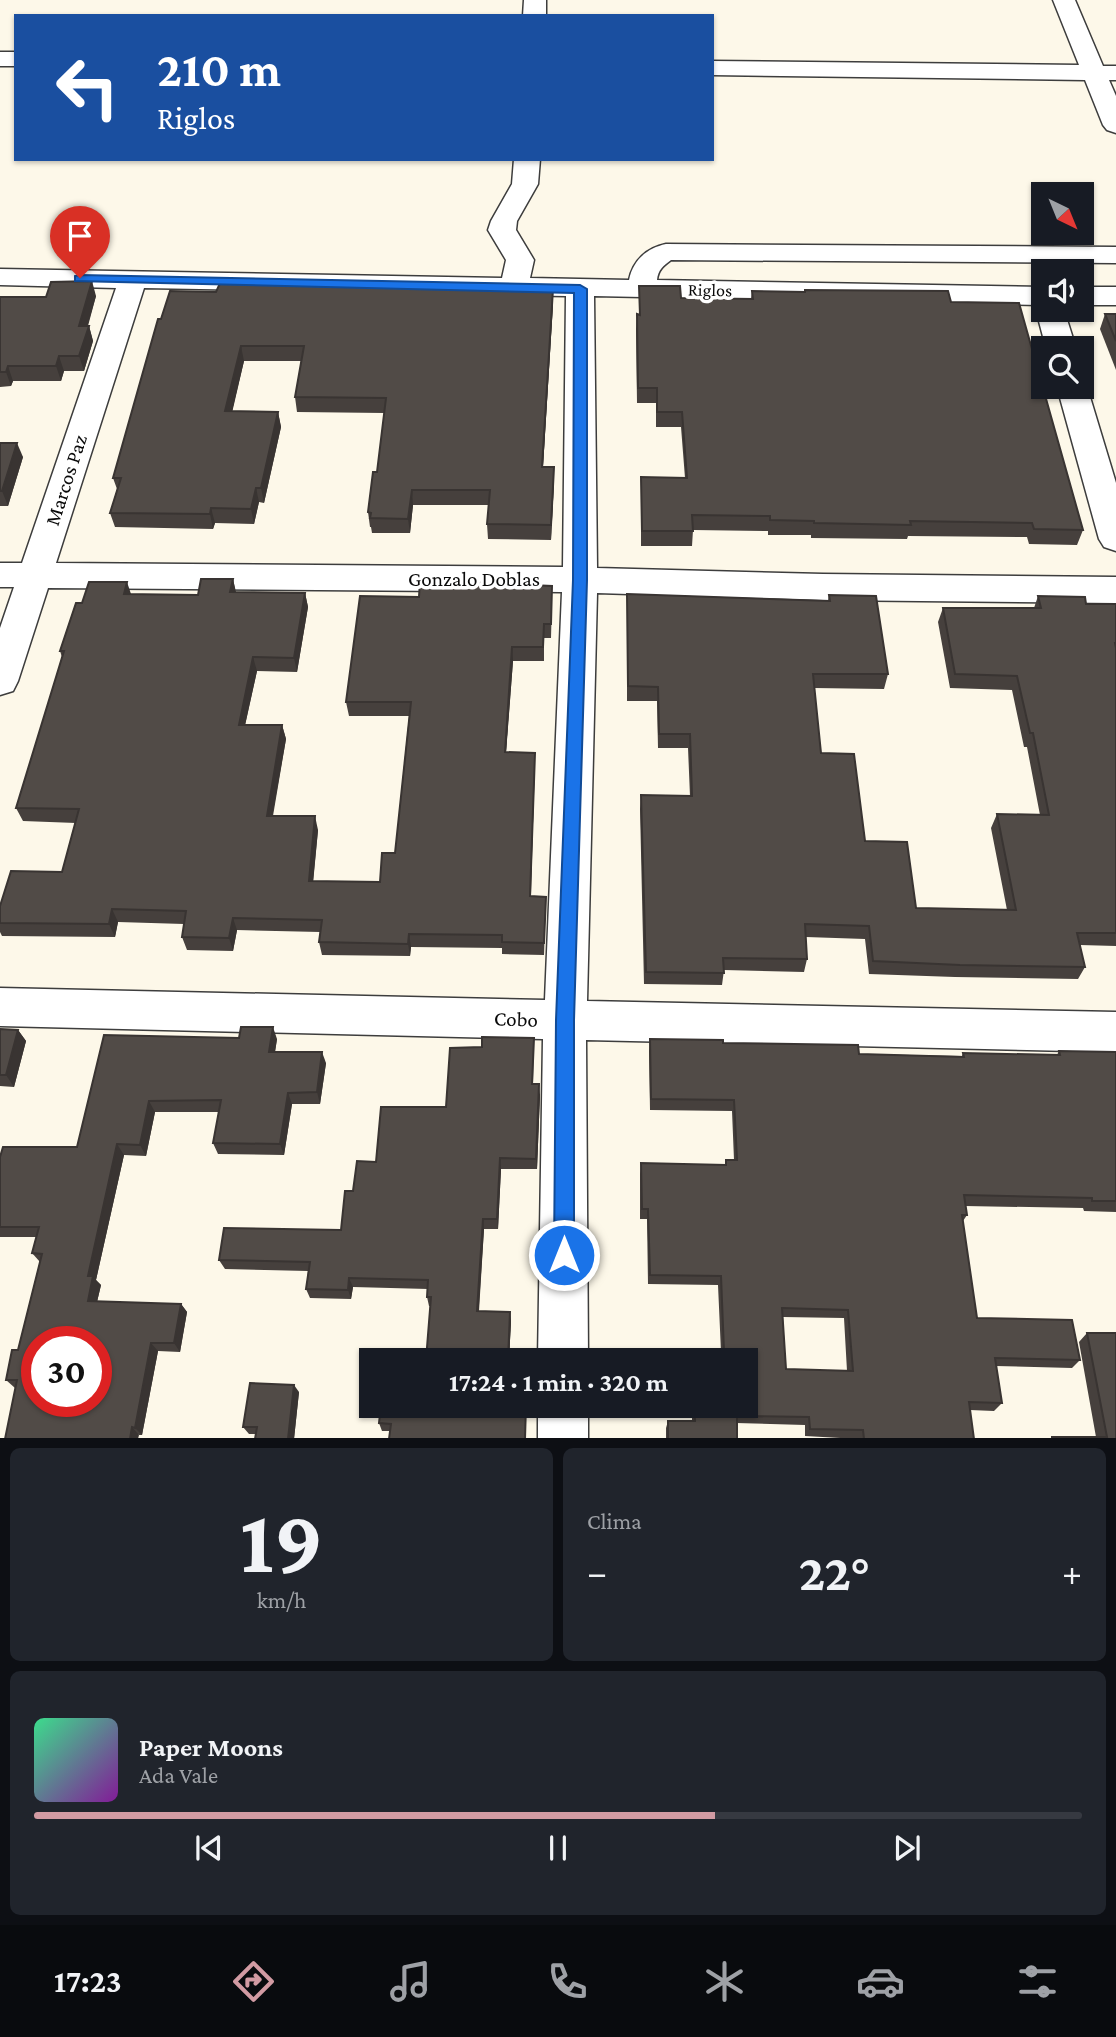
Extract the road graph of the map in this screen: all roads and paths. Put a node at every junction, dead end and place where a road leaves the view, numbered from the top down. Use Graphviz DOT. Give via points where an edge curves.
graph roads {
  1 [pos="1064,0"];
  2 [pos="714,68"];
  3 [pos="1106,73"];
  4 [pos="1116,125"];
  5 [pos="527,161"];
  6 [pos="1004,253"];
  7 [pos="1116,255"];
  8 [pos="0,277"];
  9 [pos="133,279"];
  10 [pos="1031,281"];
  11 [pos="514,286"];
  12 [pos="580,289"];
  13 [pos="643,289"];
  14 [pos="1031,294"];
  15 [pos="1094,296"];
  16 [pos="1116,296"];
  17 [pos="1075,399"];
  18 [pos="1116,539"];
  19 [pos="0,575"];
  20 [pos="35,576"];
  21 [pos="580,580"];
  22 [pos="1116,590"];
  23 [pos="0,681"];
  24 [pos="0,1007"];
  25 [pos="565,1020"];
  26 [pos="1116,1032"];
  27 [pos="563,1348"];
  28 [pos="563,1418"];
  29 [pos="563,1438"];
  1 -- 3 [label="street"];
  2 -- 3 [label="street"];
  3 -- 4 [label="street"];
  5 -- 11 [label="street" via="525,184 502,230 520,260"];
  6 -- 7 [label="street"];
  6 -- 10 [label="street"];
  6 -- 13 [label="street" via="666,253 650,262 641,279"];
  8 -- 9 [label="street, Riglos"];
  9 -- 11 [label="street, Riglos"];
  9 -- 20 [label="street, Marcos Paz"];
  11 -- 12 [label="street, Riglos"];
  12 -- 13 [label="street, Riglos"];
  12 -- 21 [label="street"];
  13 -- 14 [label="street, Riglos"];
  15 -- 16 [label="street"];
  17 -- 18 [label="street"];
  19 -- 20 [label="street, Gonzalo Doblas"];
  20 -- 21 [label="street, Gonzalo Doblas"];
  20 -- 23 [label="street, Marcos Paz"];
  21 -- 22 [label="street, Gonzalo Doblas"];
  21 -- 25 [label="street"];
  24 -- 25 [label="street, Cobo"];
  25 -- 26 [label="street, Cobo"];
  25 -- 27 [label="street"];
  28 -- 29 [label="street"];
}
